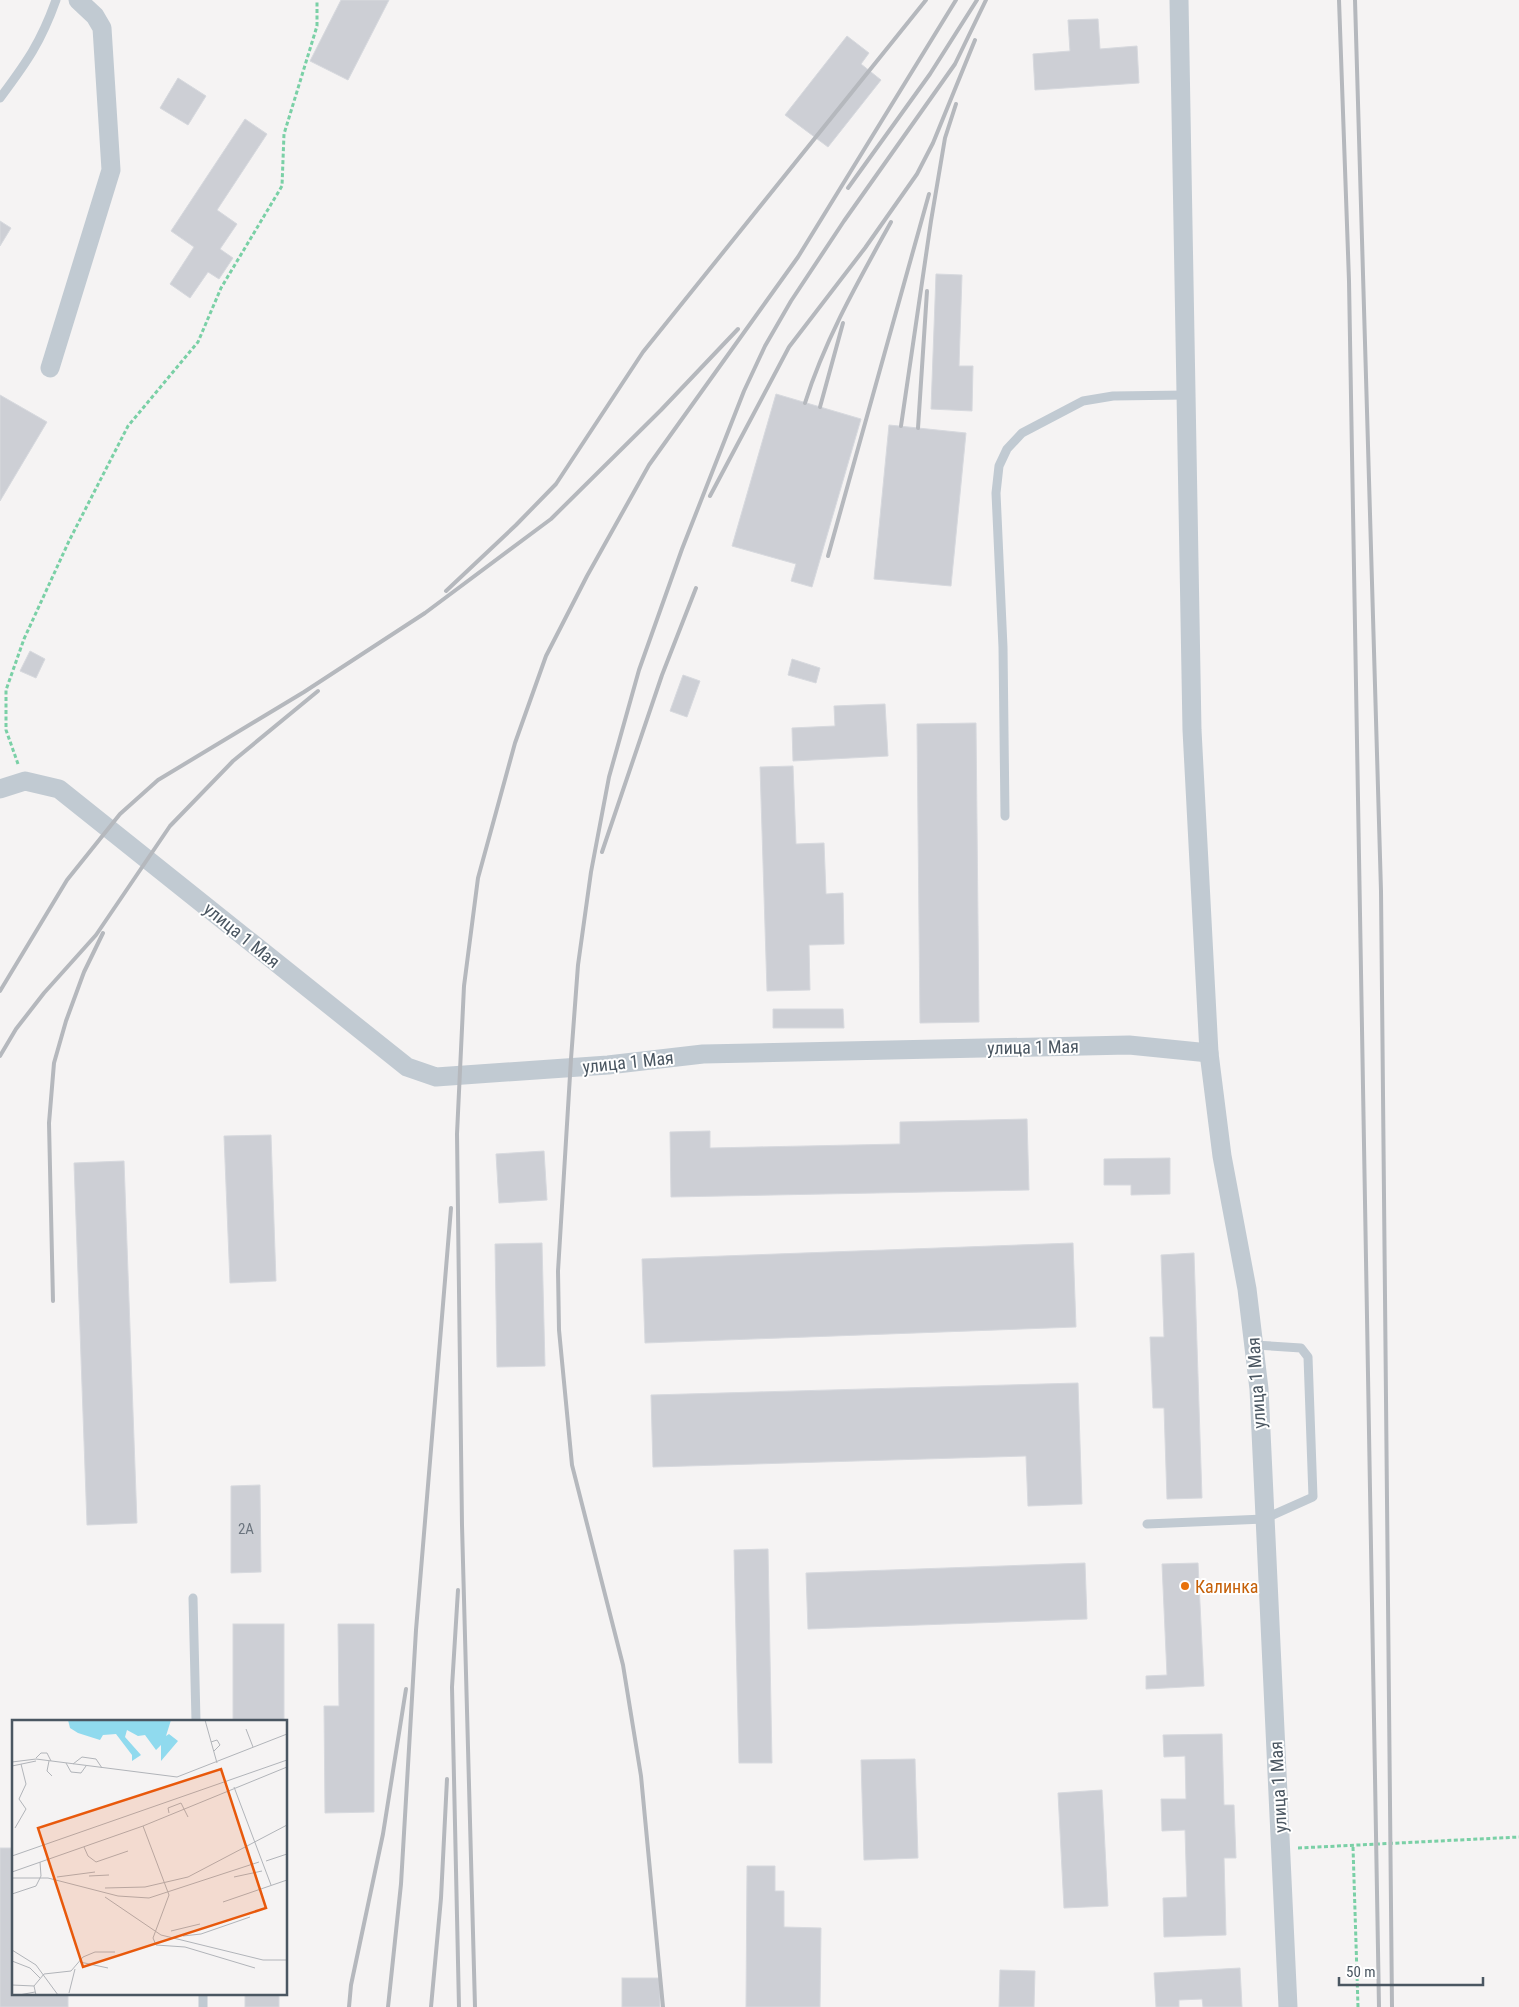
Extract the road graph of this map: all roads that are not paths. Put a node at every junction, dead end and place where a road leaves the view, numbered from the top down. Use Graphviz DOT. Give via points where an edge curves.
graph roads {
  1 [pos="56,0"];
  2 [pos="78,0"];
  3 [pos="1179,0"];
  4 [pos="0,98"];
  5 [pos="50,368"];
  6 [pos="1186,395"];
  7 [pos="0,789"];
  8 [pos="1005,816"];
  9 [pos="1209,1053"];
  10 [pos="1255,1345"];
  11 [pos="1264,1519"];
  12 [pos="1147,1524"];
  13 [pos="193,1598"];
  14 [pos="196,1720"];
  15 [pos="203,1994"];
  16 [pos="203,2007"];
  17 [pos="1288,2007"];
  1 -- 4 [label="lane" via="31,58"];
  2 -- 5 [label="street" via="102,28 111,170"];
  3 -- 6 [label="street"];
  6 -- 8 [label="lane" via="1113,396 1083,401 1022,433 1007,449 999,466 996,493 1003,647"];
  6 -- 9 [label="street" via="1192,730"];
  7 -- 9 [label="street, улица 1 Мая" via="25,781 59,789 408,1066 436,1077 608,1066 703,1054 1129,1045"];
  9 -- 10 [label="street, улица 1 Мая" via="1222,1156"];
  10 -- 11 [label="street, улица 1 Мая"];
  10 -- 11 [label="lane" via="1300,1348 1308,1357 1313,1497"];
  11 -- 12 [label="lane"];
  11 -- 17 [label="street, улица 1 Мая"];
  13 -- 14 [label="lane"];
  15 -- 16 [label="lane"];
}
